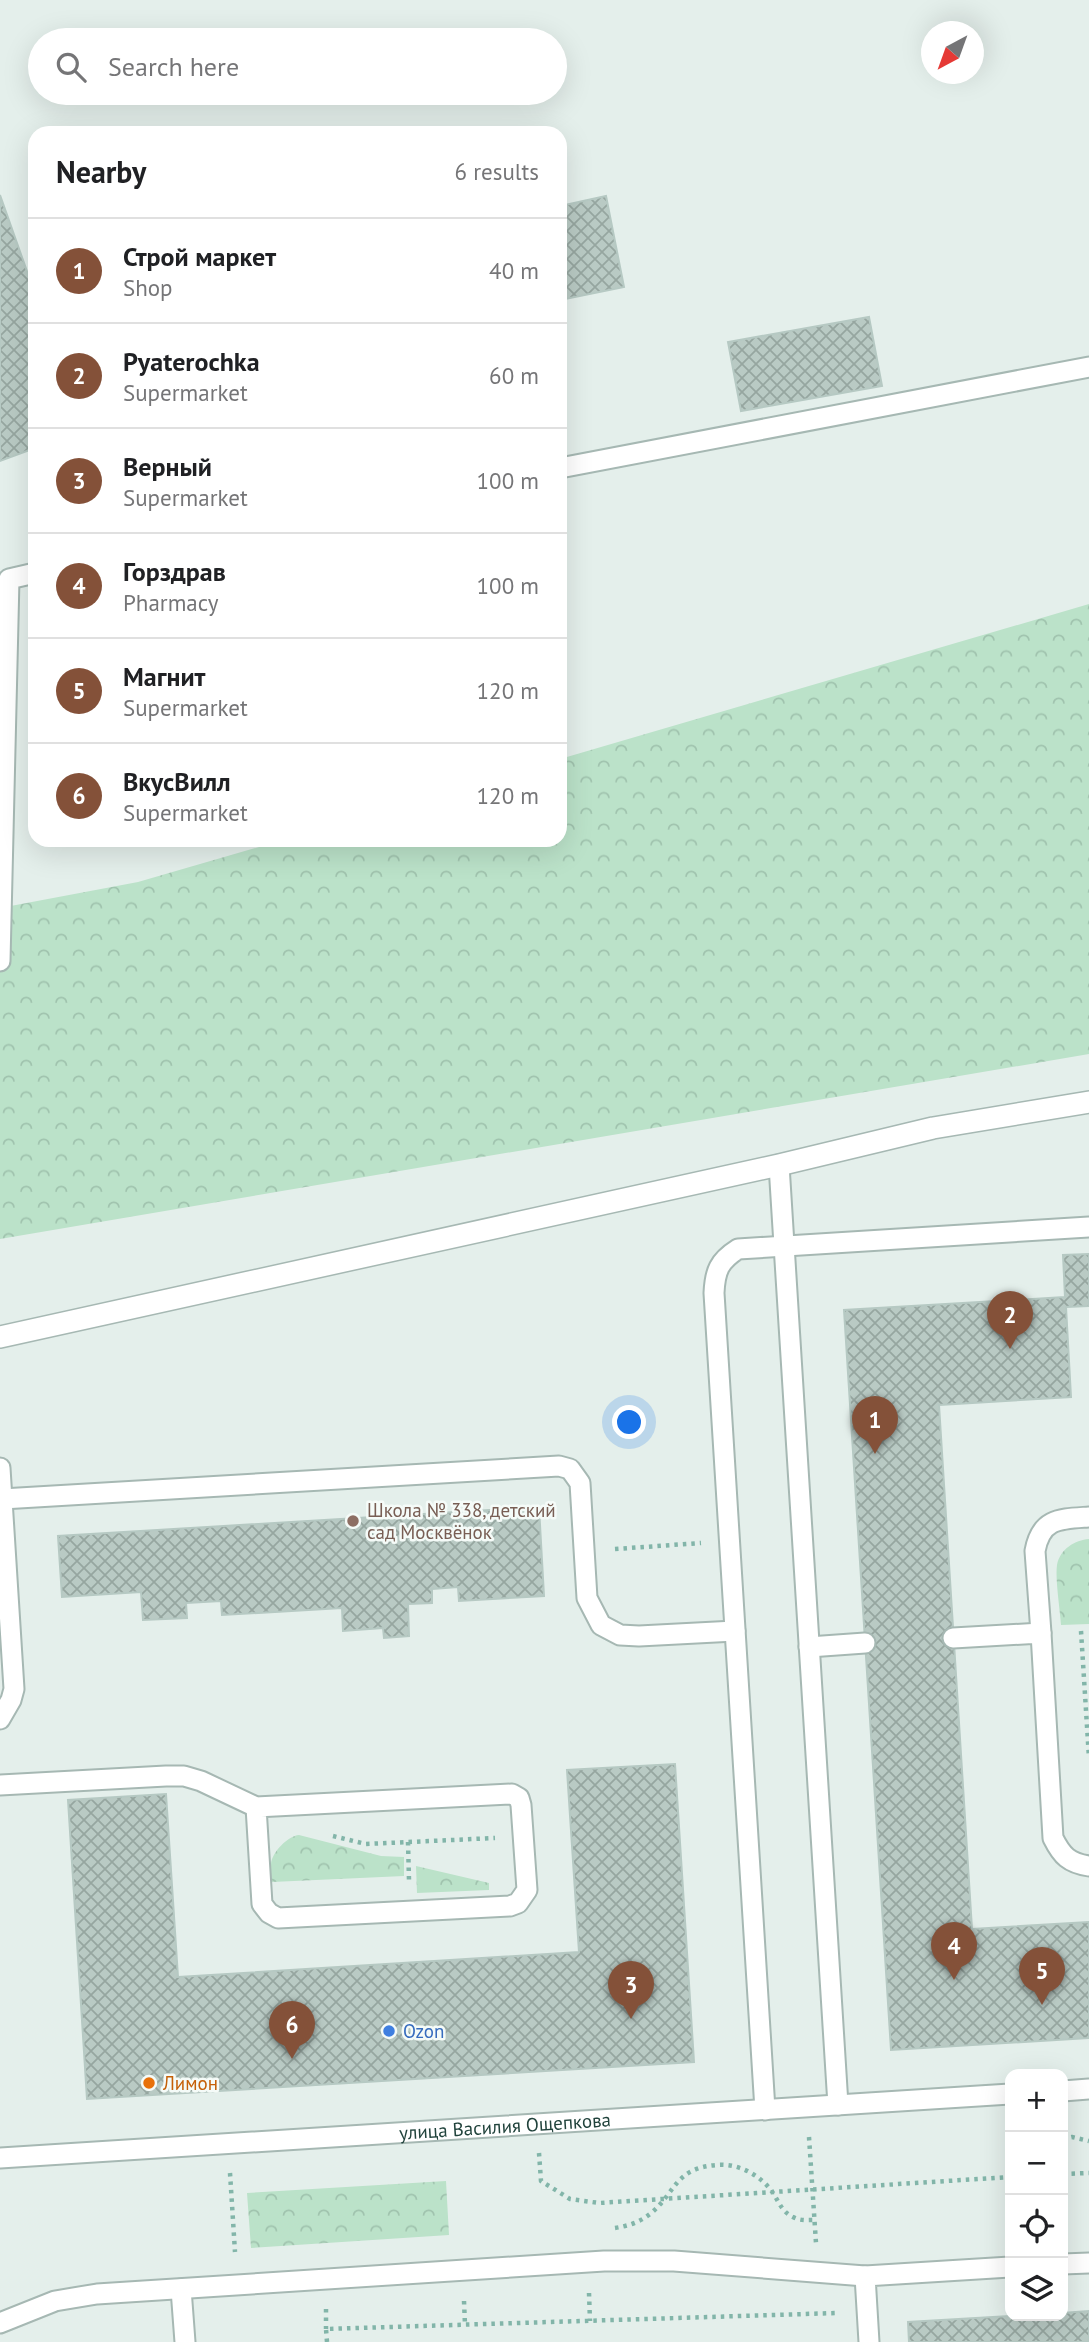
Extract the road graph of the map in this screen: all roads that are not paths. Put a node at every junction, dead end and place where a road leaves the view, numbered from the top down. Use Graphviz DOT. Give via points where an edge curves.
graph roads {
  1 [pos="1089,367"];
  2 [pos="567,467"];
  3 [pos="28,575"];
  4 [pos="0,961"];
  5 [pos="1089,1102"];
  6 [pos="779,1165"];
  7 [pos="1089,1227"];
  8 [pos="784,1246"];
  9 [pos="0,1337"];
  10 [pos="0,1468"];
  11 [pos="2,1499"];
  12 [pos="1089,1517"];
  13 [pos="735,1631"];
  14 [pos="1041,1633"];
  15 [pos="953,1638"];
  16 [pos="865,1643"];
  17 [pos="809,1647"];
  18 [pos="0,1718"];
  19 [pos="0,1785"];
  20 [pos="256,1807"];
  21 [pos="1089,1866"];
  22 [pos="1089,2089"];
  23 [pos="1068,2091"];
  24 [pos="1005,2094"];
  25 [pos="838,2105"];
  26 [pos="765,2110"];
  27 [pos="0,2158"];
  28 [pos="1089,2263"];
  29 [pos="1068,2264"];
  30 [pos="1005,2267"];
  31 [pos="865,2276"];
  32 [pos="181,2289"];
  33 [pos="0,2323"];
  34 [pos="185,2342"];
  35 [pos="869,2342"];
  1 -- 2 [label="lane"];
  3 -- 4 [label="lane" via="9,579"];
  5 -- 6 [label="street" via="933,1128"];
  6 -- 8 [label="lane"];
  6 -- 9 [label="street"];
  7 -- 8 [label="lane"];
  8 -- 13 [label="lane" via="738,1249 725,1257 714,1276"];
  8 -- 17 [label="lane"];
  10 -- 11 [label="lane"];
  11 -- 13 [label="lane" via="559,1466 569,1469 580,1483 587,1598 601,1625 620,1635 639,1636"];
  11 -- 18 [label="lane" via="14,1689"];
  12 -- 14 [label="lane" via="1060,1518 1038,1538"];
  13 -- 26 [label="lane"];
  14 -- 15 [label="lane"];
  14 -- 21 [label="lane" via="1054,1838 1072,1863"];
  16 -- 17 [label="lane"];
  17 -- 25 [label="lane"];
  19 -- 20 [label="lane" via="184,1776"];
  20 -- 20 [label="lane" via="262,1904 269,1913 285,1919 510,1906 527,1890 522,1805 512,1794"];
  22 -- 23 [label="lane"];
  24 -- 25 [label="lane, улица Василия Ощепкова"];
  25 -- 26 [label="lane, улица Василия Ощепкова"];
  26 -- 27 [label="lane, улица Василия Ощепкова"];
  28 -- 29 [label="lane"];
  30 -- 31 [label="lane"];
  31 -- 32 [label="lane" via="674,2261 604,2261"];
  31 -- 35 [label="lane"];
  32 -- 33 [label="lane" via="55,2301"];
  32 -- 34 [label="lane"];
}
